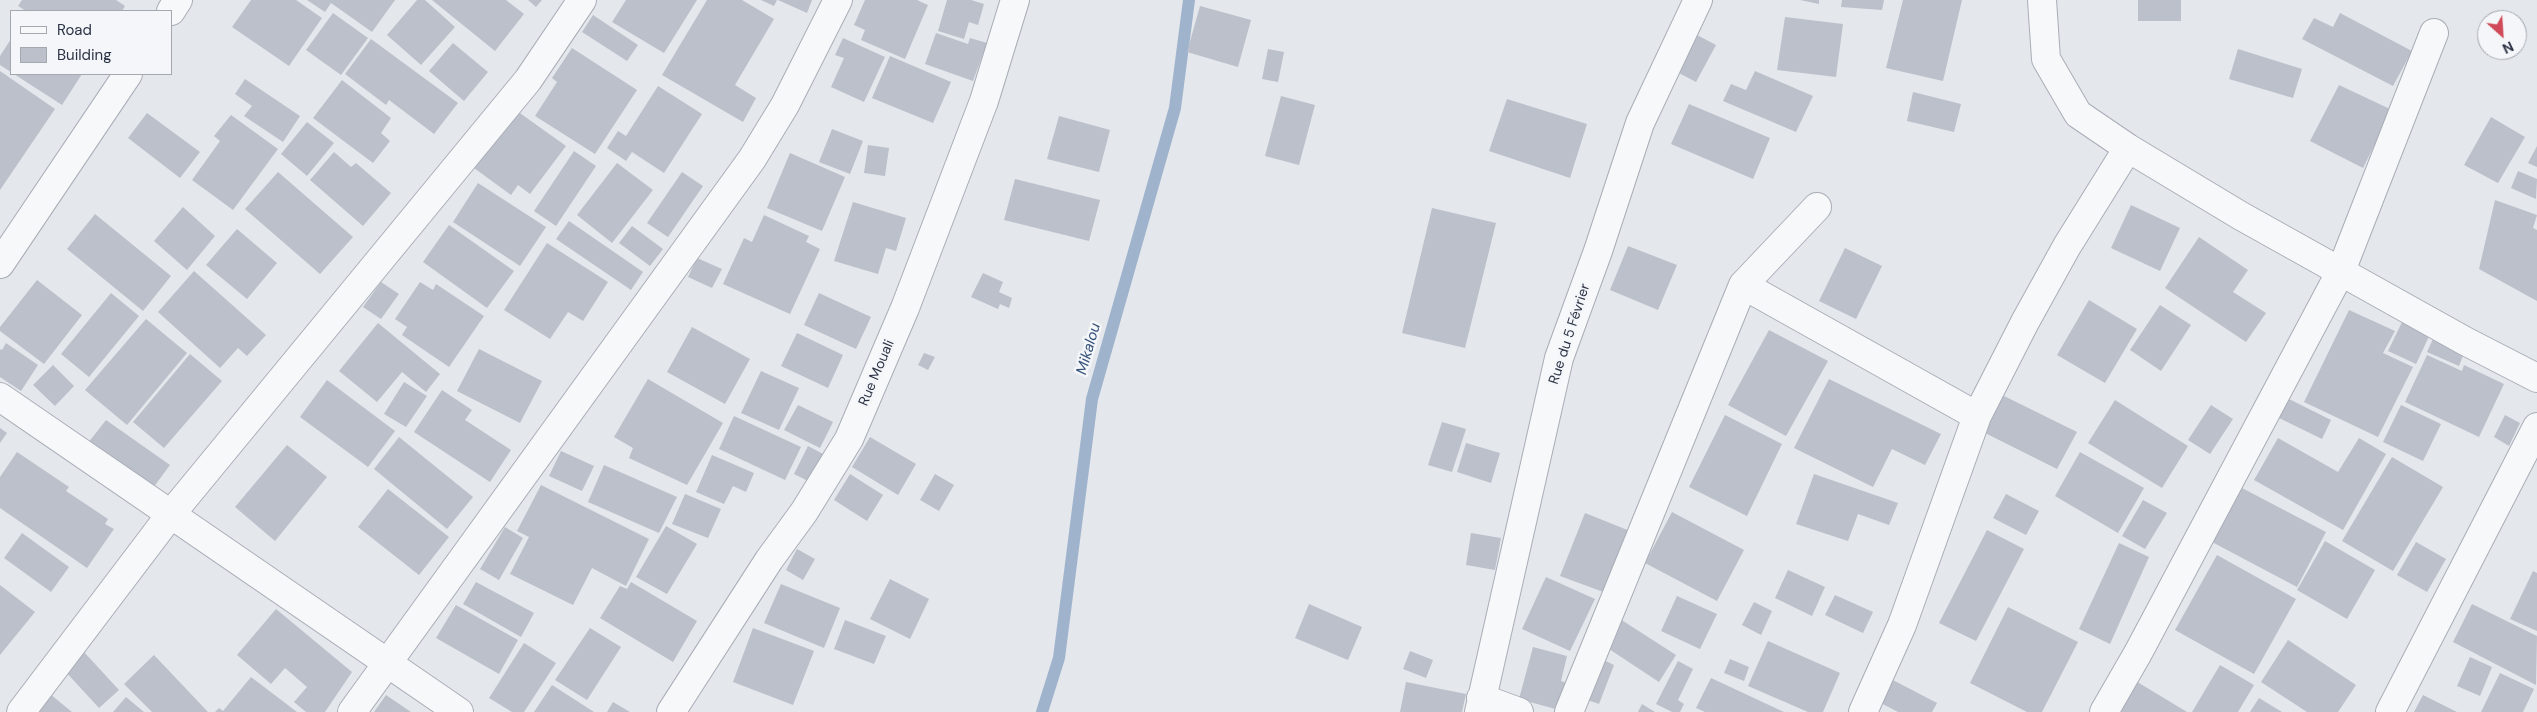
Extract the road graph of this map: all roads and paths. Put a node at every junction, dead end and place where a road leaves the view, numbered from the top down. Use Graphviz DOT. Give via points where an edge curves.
graph roads {
  1 [pos="582,0"];
  2 [pos="838,0"];
  3 [pos="1015,0"];
  4 [pos="1698,0"];
  5 [pos="2042,0"];
  6 [pos="2434,33"];
  7 [pos="127,75"];
  8 [pos="2128,148"];
  9 [pos="1817,207"];
  10 [pos="0,264"];
  11 [pos="2341,270"];
  12 [pos="1743,285"];
  13 [pos="2537,378"];
  14 [pos="0,396"];
  15 [pos="1977,416"];
  16 [pos="2537,427"];
  17 [pos="171,514"];
  18 [pos="388,662"];
  19 [pos="1480,705"];
  20 [pos="21,712"];
  21 [pos="352,712"];
  22 [pos="459,712"];
  23 [pos="671,712"];
  24 [pos="1519,712"];
  25 [pos="1569,712"];
  26 [pos="1863,712"];
  27 [pos="2104,712"];
  28 [pos="2390,712"];
  1 -- 17 [label="street" via="514,99"];
  2 -- 18 [label="street" via="785,105 752,159"];
  3 -- 23 [label="street, Rue Mouali" via="980,110 905,308 849,439"];
  4 -- 19 [label="street, Rue du 5 Février" via="1640,123 1559,358"];
  5 -- 8 [label="street" via="2046,59 2062,88 2078,114"];
  6 -- 11 [label="street"];
  7 -- 10 [label="street"];
  8 -- 11 [label="street" via="2241,216"];
  8 -- 15 [label="street" via="2067,246"];
  9 -- 12 [label="street"];
  11 -- 13 [label="street" via="2464,342"];
  11 -- 27 [label="street" via="2143,645"];
  12 -- 15 [label="street"];
  12 -- 25 [label="street"];
  14 -- 17 [label="street"];
  15 -- 26 [label="street" via="1902,625"];
  16 -- 28 [label="street"];
  17 -- 18 [label="street"];
  17 -- 20 [label="street"];
  18 -- 21 [label="street"];
  18 -- 22 [label="street"];
  19 -- 24 [label="street"];
}
